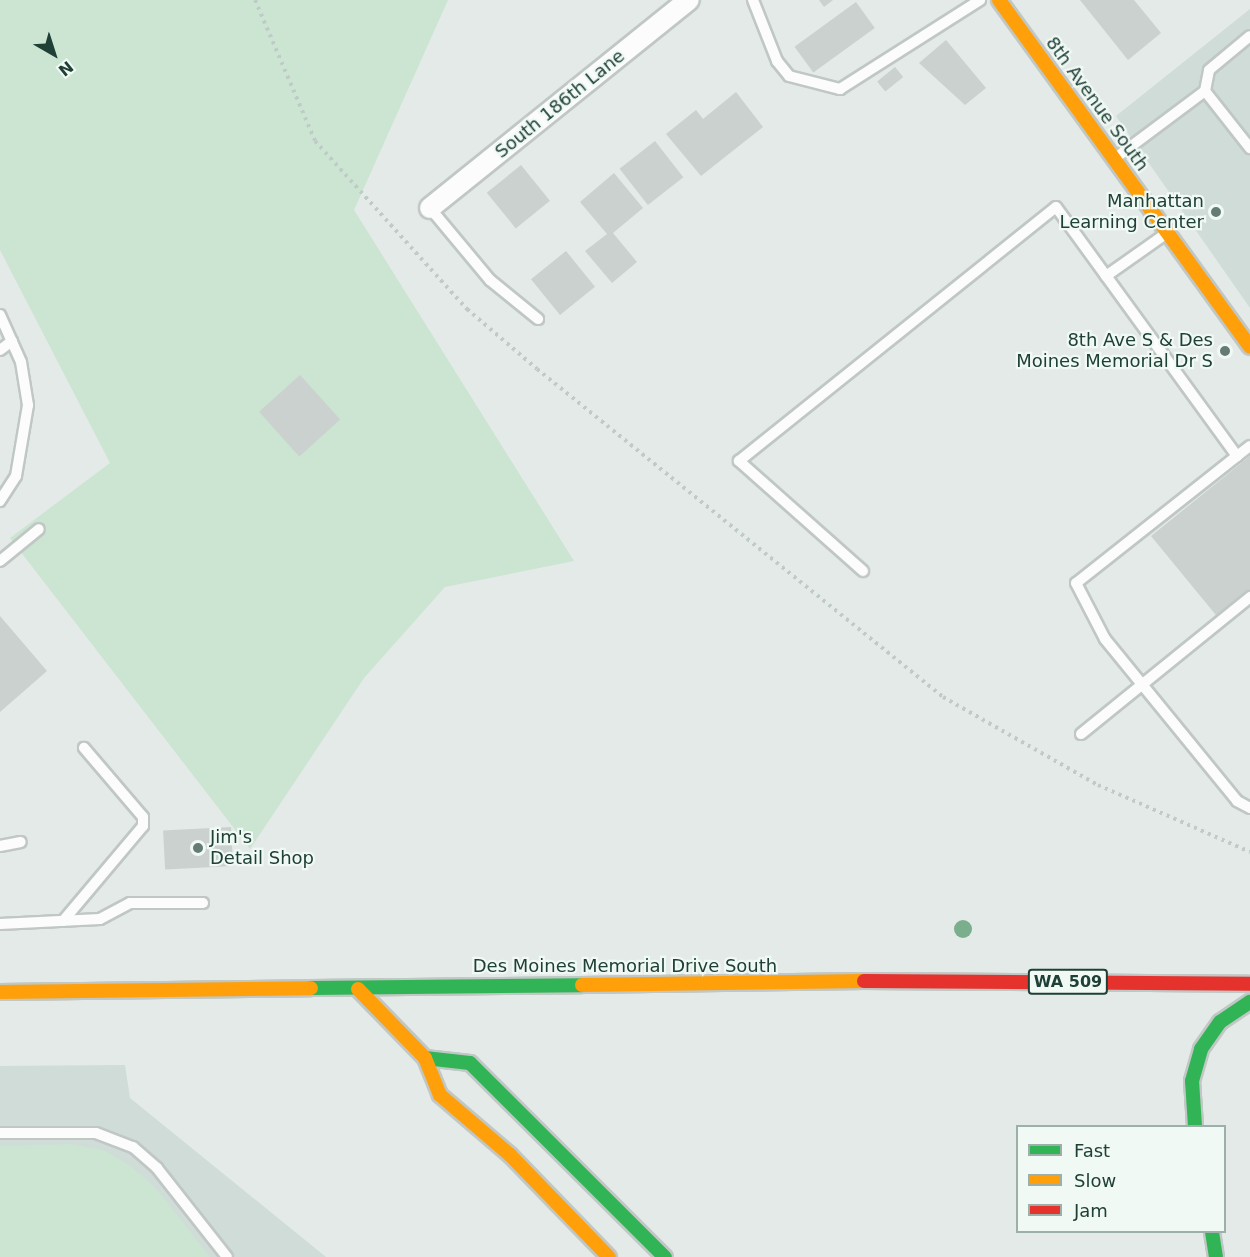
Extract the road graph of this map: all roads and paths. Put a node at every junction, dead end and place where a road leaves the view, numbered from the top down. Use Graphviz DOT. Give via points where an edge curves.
graph roads {
  1 [pos="255,0"];
  2 [pos="689,0"];
  3 [pos="753,0"];
  4 [pos="980,0"];
  5 [pos="999,0"];
  6 [pos="1250,36"];
  7 [pos="1205,91"];
  8 [pos="1250,148"];
  9 [pos="1114,159"];
  10 [pos="430,208"];
  11 [pos="1167,233"];
  12 [pos="1106,276"];
  13 [pos="0,315"];
  14 [pos="538,319"];
  15 [pos="12,341"];
  16 [pos="1250,346"];
  17 [pos="0,350"];
  18 [pos="1250,446"];
  19 [pos="1237,456"];
  20 [pos="0,501"];
  21 [pos="39,529"];
  22 [pos="0,561"];
  23 [pos="863,571"];
  24 [pos="1250,597"];
  25 [pos="1142,684"];
  26 [pos="1081,734"];
  27 [pos="84,748"];
  28 [pos="1250,808"];
  29 [pos="21,842"];
  30 [pos="0,846"];
  31 [pos="1250,852"];
  32 [pos="203,903"];
  33 [pos="63,921"];
  34 [pos="0,924"];
  35 [pos="1250,984"];
  36 [pos="358,989"];
  37 [pos="0,992"];
  38 [pos="1250,1002"];
  39 [pos="425,1058"];
  40 [pos="1195,1125"];
  41 [pos="0,1133"];
  42 [pos="1212,1233"];
  43 [pos="227,1257"];
  44 [pos="609,1257"];
  45 [pos="666,1257"];
  46 [pos="1216,1257"];
  1 -- 31 [label="path" via="315,141 467,309 943,697 1098,785"];
  2 -- 10 [label="street, South 186th Lane"];
  3 -- 4 [label="lane" via="777,61 789,76 840,89"];
  5 -- 9 [label="main road, 8th Avenue South"];
  6 -- 7 [label="lane" via="1209,70"];
  7 -- 8 [label="lane"];
  7 -- 9 [label="lane"];
  9 -- 11 [label="main road, 8th Avenue South"];
  10 -- 14 [label="lane" via="490,280"];
  11 -- 12 [label="lane"];
  11 -- 16 [label="main road, 8th Avenue South"];
  12 -- 19 [label="lane"];
  12 -- 23 [label="lane" via="1056,207 739,461"];
  13 -- 15 [label="lane"];
  15 -- 17 [label="lane"];
  15 -- 20 [label="lane" via="28,405 16,476"];
  18 -- 19 [label="lane"];
  19 -- 25 [label="lane" via="1076,584 1105,639"];
  21 -- 22 [label="lane"];
  24 -- 25 [label="lane"];
  25 -- 26 [label="lane"];
  25 -- 28 [label="lane" via="1237,801"];
  27 -- 33 [label="lane" via="142,817 143,826"];
  29 -- 30 [label="lane"];
  32 -- 33 [label="lane" via="130,903 100,919"];
  33 -- 34 [label="lane"];
  35 -- 36 [label="main road, Des Moines Memorial Drive South / WA 509" via="887,981"];
  36 -- 37 [label="main road, Des Moines Memorial Drive South"];
  36 -- 39 [label="main road"];
  38 -- 40 [label="main road" via="1220,1022 1201,1049 1192,1081"];
  39 -- 44 [label="main road" via="440,1095 510,1155"];
  39 -- 45 [label="main road" via="470,1064"];
  41 -- 43 [label="lane" via="96,1133 133,1147 157,1168"];
  42 -- 46 [label="main road"];
}
